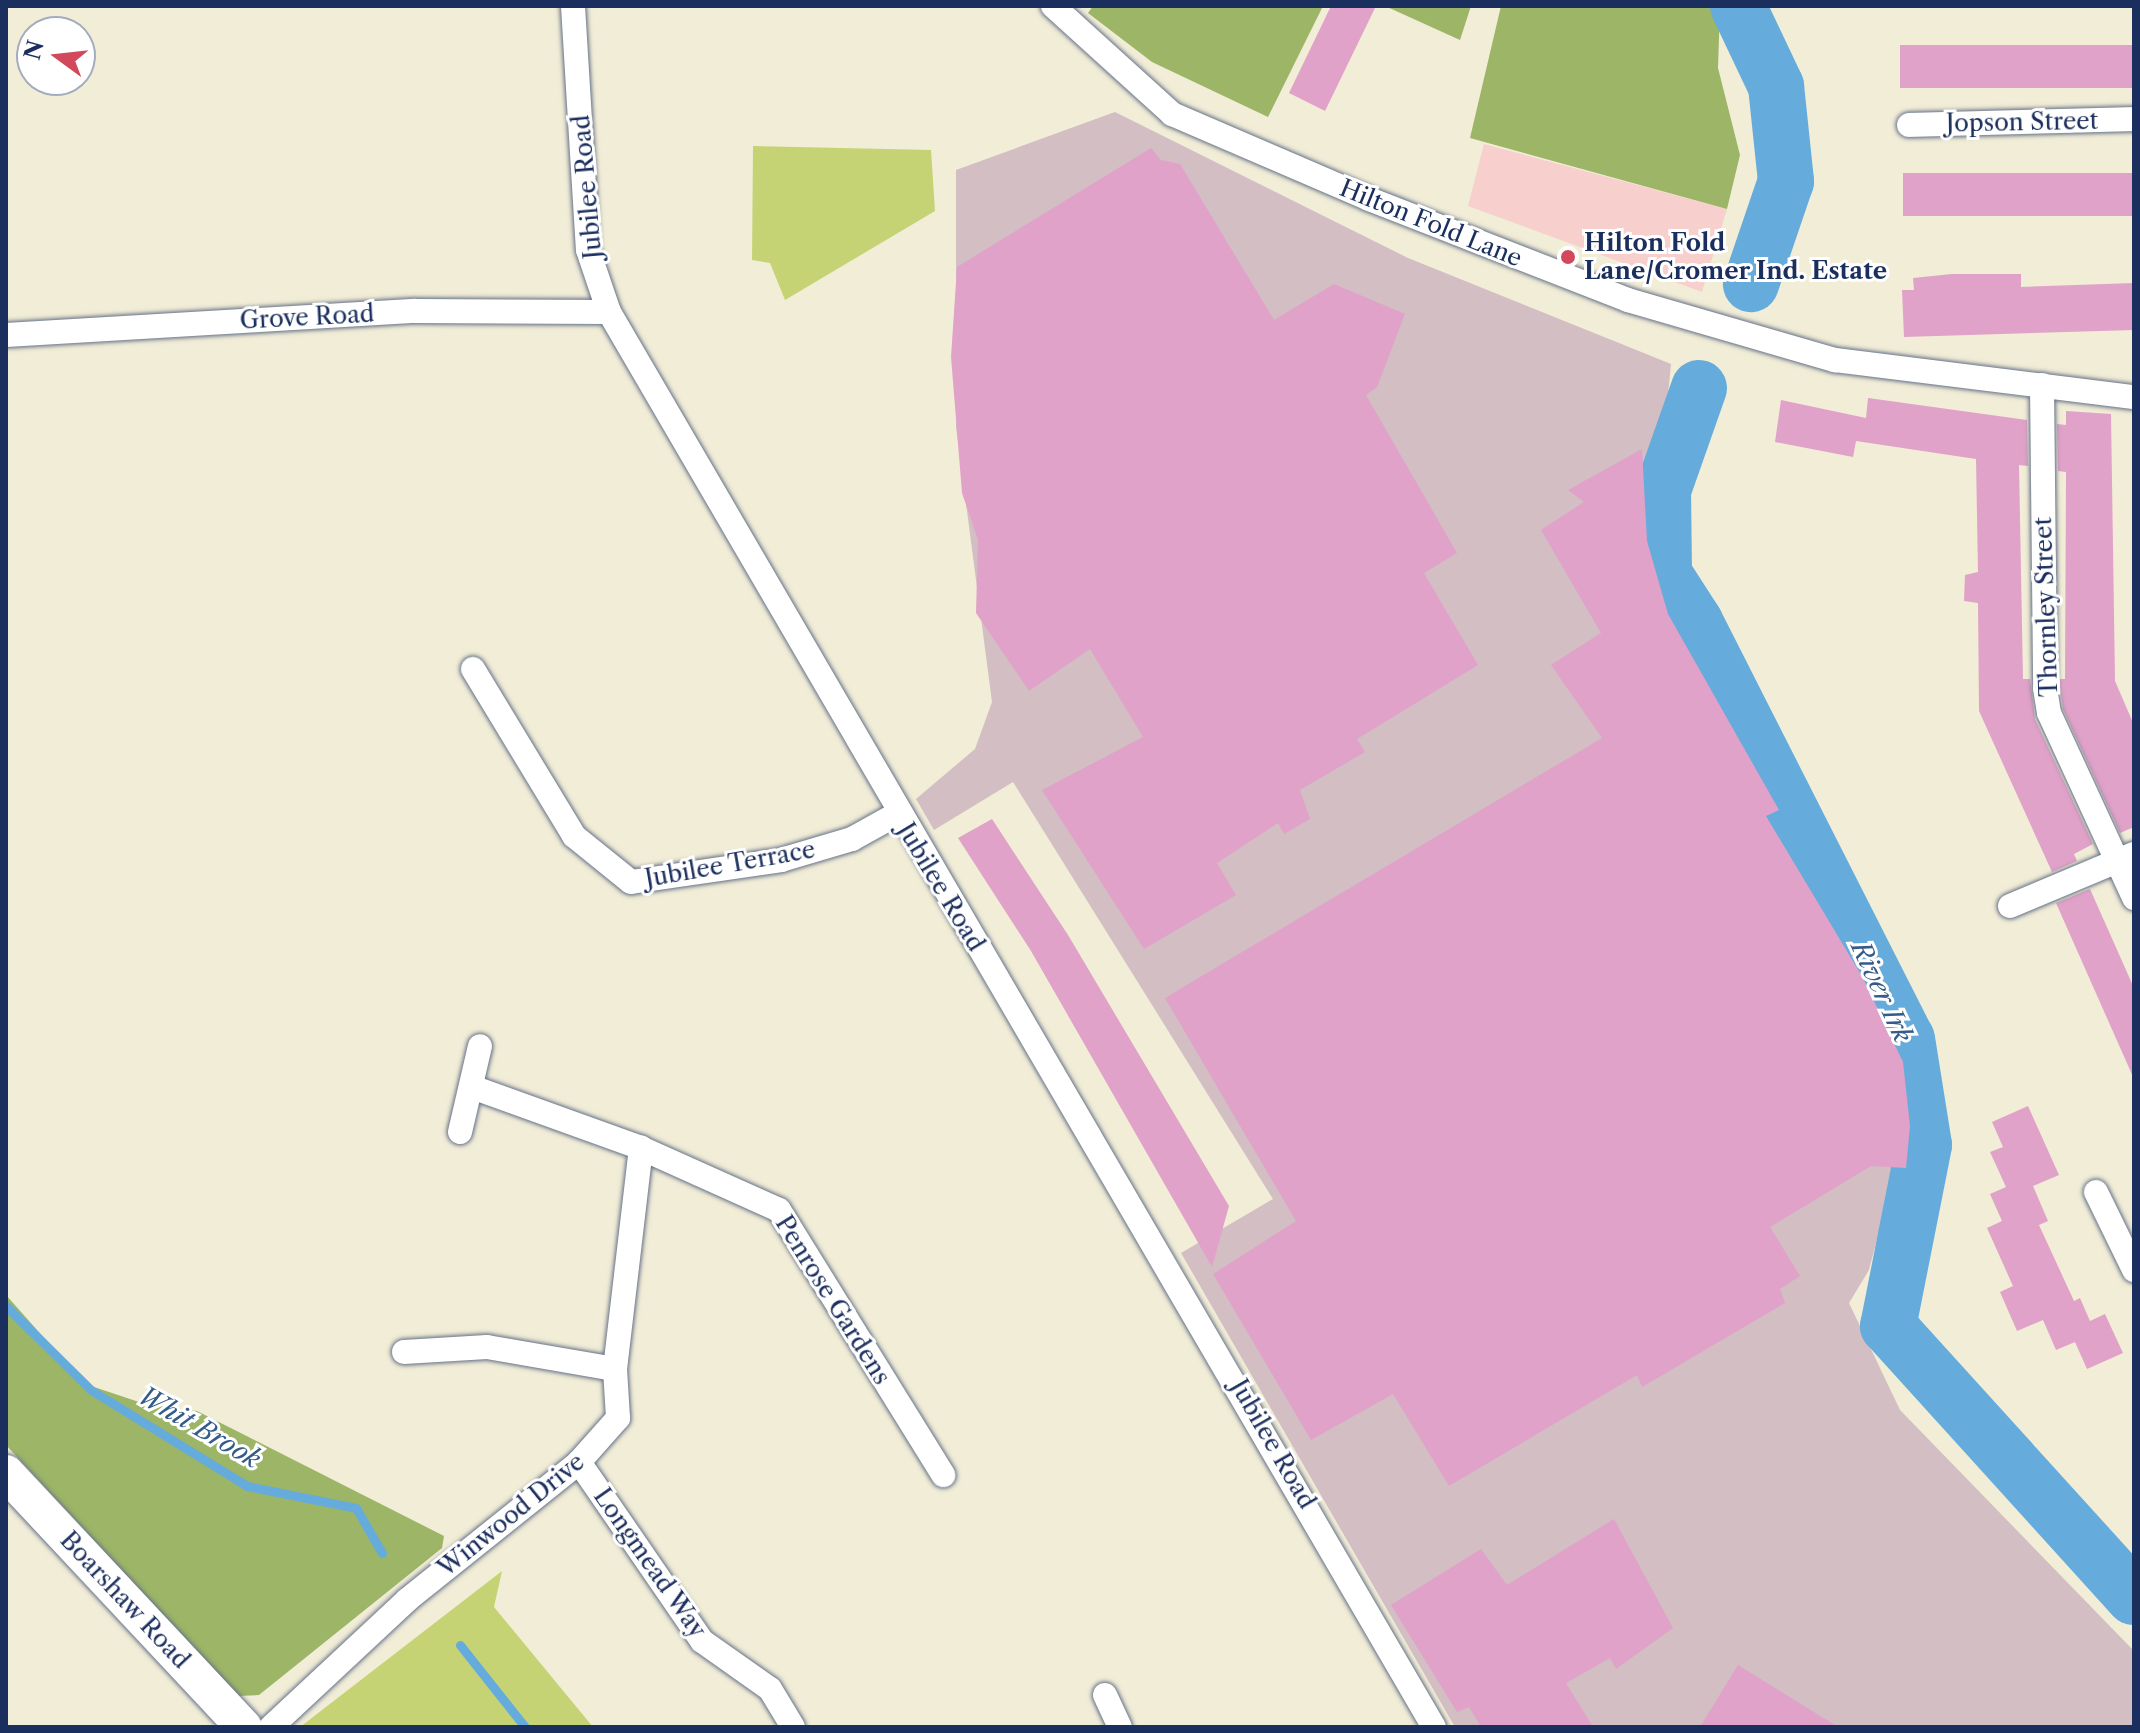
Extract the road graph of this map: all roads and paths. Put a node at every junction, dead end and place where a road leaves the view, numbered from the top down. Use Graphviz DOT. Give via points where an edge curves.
graph roads {
  1 [pos="573,6"];
  2 [pos="1053,6"];
  3 [pos="2134,119"];
  4 [pos="1909,125"];
  5 [pos="609,312"];
  6 [pos="6,335"];
  7 [pos="2042,385"];
  8 [pos="2134,397"];
  9 [pos="473,669"];
  10 [pos="897,814"];
  11 [pos="2125,858"];
  12 [pos="2134,898"];
  13 [pos="2010,906"];
  14 [pos="480,1046"];
  15 [pos="472,1087"];
  16 [pos="460,1132"];
  17 [pos="641,1148"];
  18 [pos="2096,1192"];
  19 [pos="2131,1255"];
  20 [pos="404,1352"];
  21 [pos="615,1369"];
  22 [pos="579,1462"];
  23 [pos="6,1473"];
  24 [pos="943,1475"];
  25 [pos="1105,1695"];
  26 [pos="244,1727"];
  27 [pos="271,1727"];
  28 [pos="793,1727"];
  29 [pos="1120,1727"];
  30 [pos="1434,1727"];
  1 -- 5 [label="street, Jubilee Road" via="588,250"];
  2 -- 7 [label="street, Hilton Fold Lane" via="1172,114 1390,208 1628,300 1761,343 1911,373"];
  3 -- 4 [label="street, Jopson Street"];
  5 -- 6 [label="street, Grove Road" via="415,311"];
  5 -- 10 [label="street, Jubilee Road"];
  7 -- 8 [label="street, Hilton Fold Lane"];
  7 -- 11 [label="street, Thornley Street" via="2049,713"];
  9 -- 10 [label="street, Jubilee Terrace" via="574,836 631,882 781,860 852,839"];
  10 -- 30 [label="street, Jubilee Road" via="1257,1414"];
  11 -- 12 [label="street, Thornley Street"];
  11 -- 13 [label="street"];
  14 -- 15 [label="street"];
  15 -- 16 [label="street"];
  15 -- 17 [label="street, Penrose Gardens"];
  17 -- 21 [label="street, Winwood Drive"];
  17 -- 24 [label="street, Penrose Gardens" via="779,1210"];
  18 -- 19 [label="street"];
  20 -- 21 [label="street" via="487,1347"];
  21 -- 22 [label="street, Winwood Drive" via="618,1418"];
  22 -- 27 [label="street, Winwood Drive" via="407,1600"];
  22 -- 28 [label="street, Longmead Way" via="702,1641 770,1689"];
  23 -- 26 [label="street, Boarshaw Road"];
  25 -- 29 [label="street"];
}
